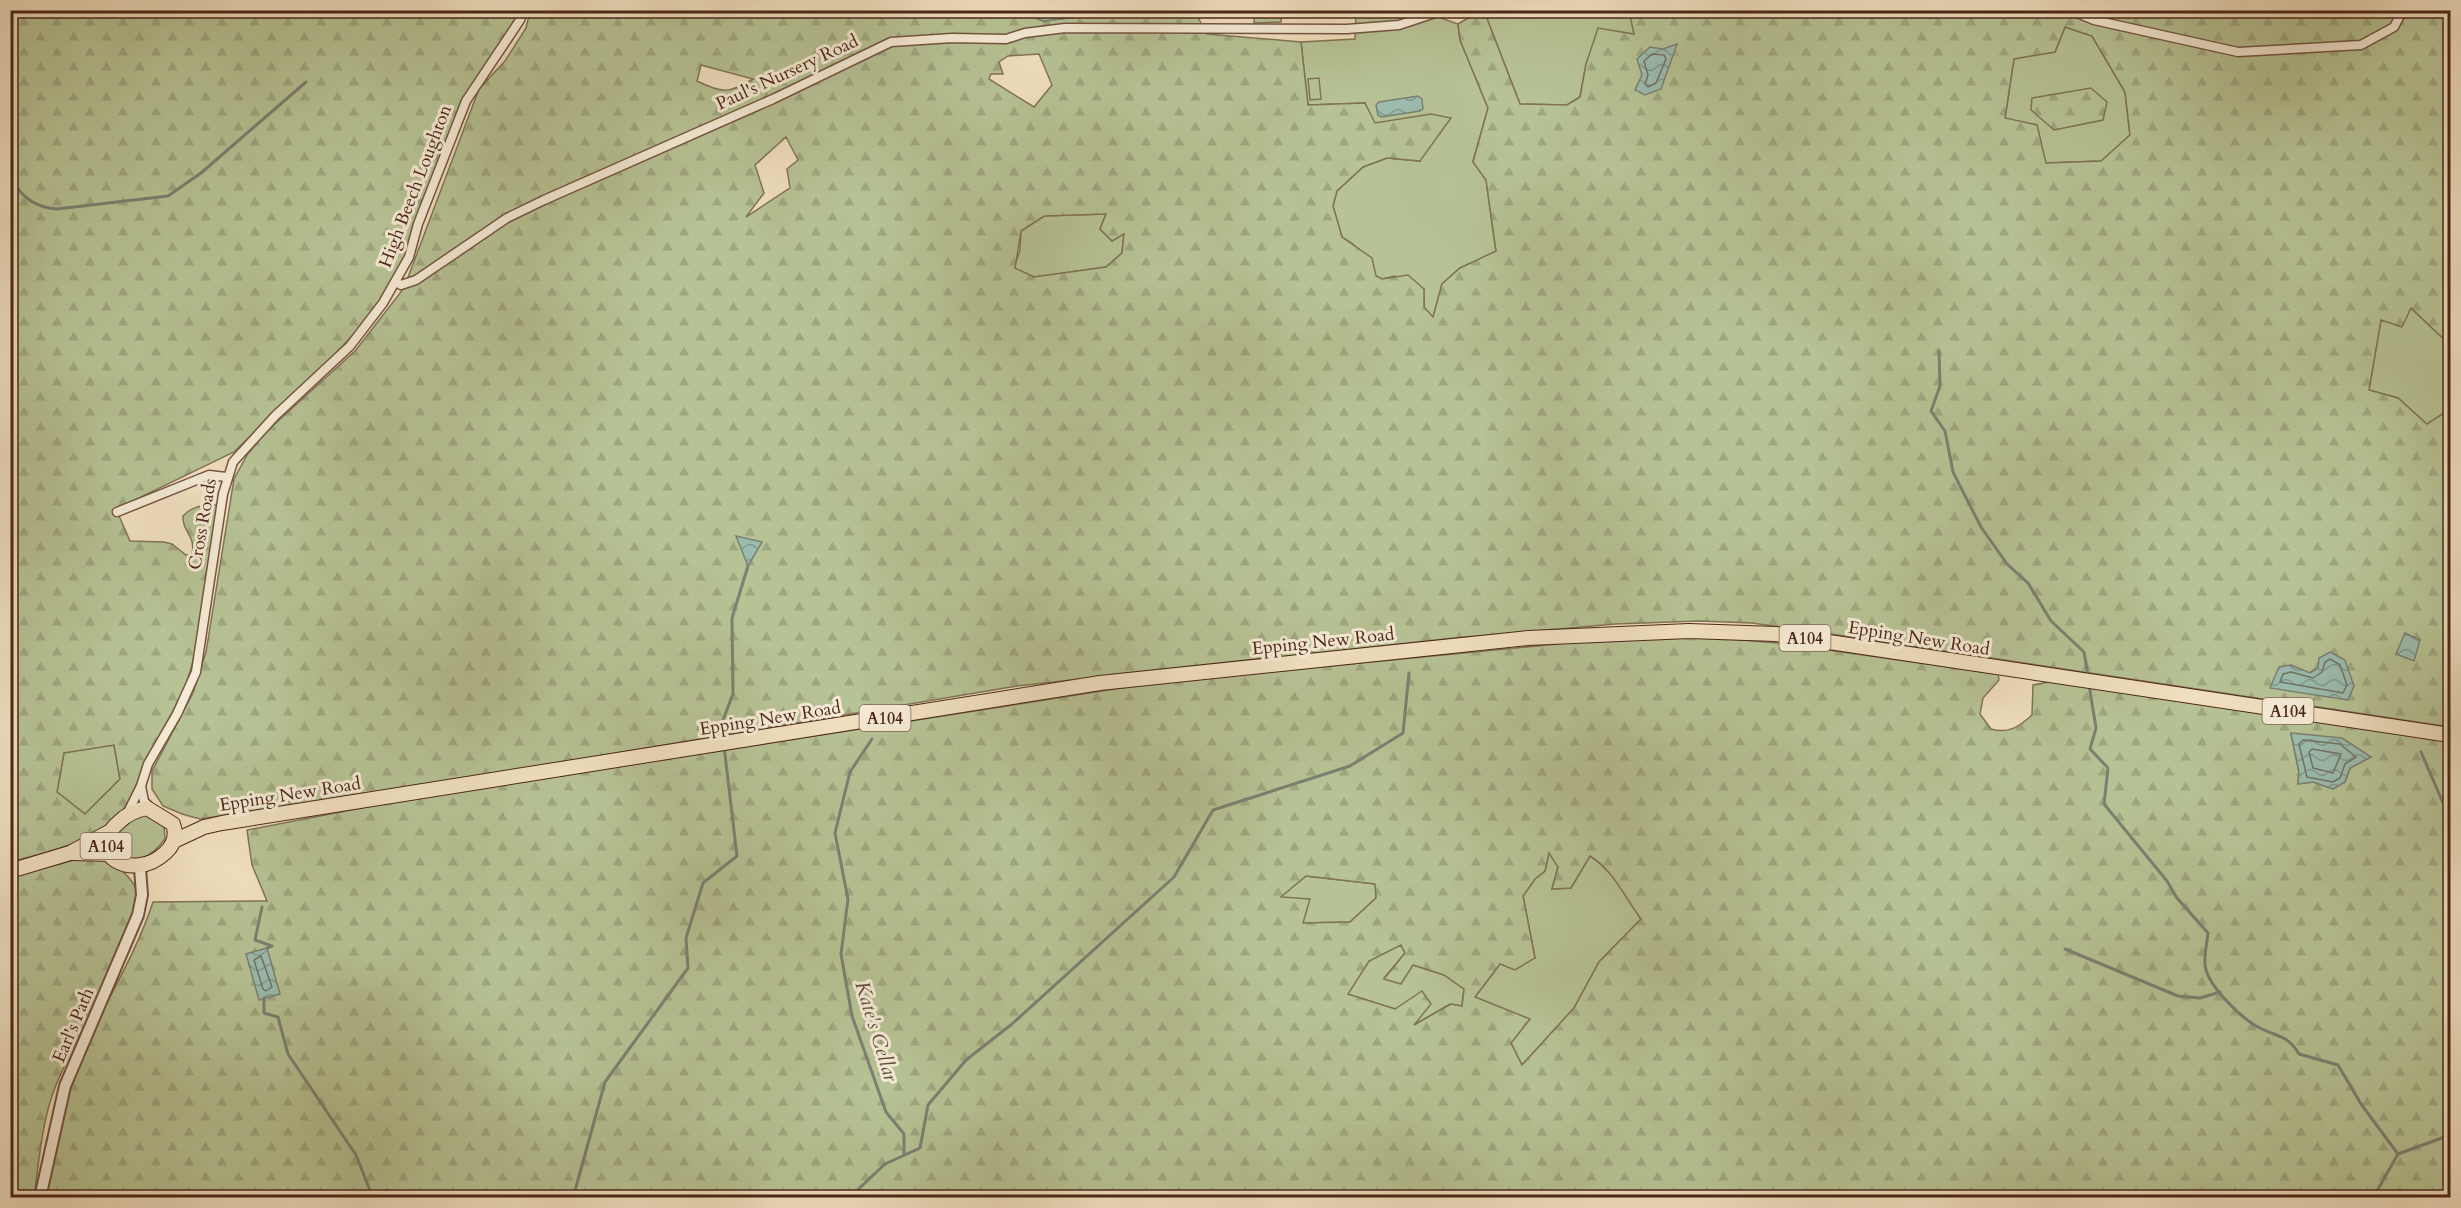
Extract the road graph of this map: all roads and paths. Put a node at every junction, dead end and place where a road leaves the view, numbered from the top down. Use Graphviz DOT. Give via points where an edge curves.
graph roads {
  1 [pos="523,10"];
  2 [pos="1444,10"];
  3 [pos="2070,10"];
  4 [pos="2403,10"];
  5 [pos="396,282"];
  6 [pos="226,477"];
  7 [pos="117,512"];
  8 [pos="2451,735"];
  9 [pos="141,786"];
  10 [pos="152,810"];
  11 [pos="126,816"];
  12 [pos="167,818"];
  13 [pos="204,827"];
  14 [pos="109,832"];
  15 [pos="174,841"];
  16 [pos="70,853"];
  17 [pos="110,854"];
  18 [pos="140,868"];
  19 [pos="10,871"];
  20 [pos="40,1197"];
  1 -- 5 [label="street, High Beech Loughton" via="465,100 409,257"];
  2 -- 5 [label="street, Paul's Nursery Road" via="1399,26 1065,27 1006,39 891,42 544,200 507,218 416,280 401,285"];
  3 -- 4 [label="street" via="2094,20 2238,52 2361,45 2394,27"];
  5 -- 6 [label="street, Cross Roads" via="351,346 238,454"];
  6 -- 7 [label="street" via="209,475"];
  6 -- 9 [label="street, Cross Roads" via="196,672 148,764"];
  8 -- 13 [label="main road, Epping New Road / A104" via="1776,633 1689,631 1528,638 1058,688"];
  9 -- 10 [label="street" via="144,801"];
  9 -- 11 [label="street, Cross Roads"];
  10 -- 11 [label="main road, A104" via="139,809"];
  10 -- 12 [label="main road, A104"];
  11 -- 14 [label="main road, A104"];
  12 -- 13 [label="main road, Epping New Road / A104"];
  12 -- 15 [label="main road" via="175,831"];
  13 -- 15 [label="main road, Epping New Road / A104"];
  14 -- 16 [label="main road, A104"];
  14 -- 17 [label="main road, A104" via="104,843"];
  15 -- 18 [label="main road, A104" via="166,852"];
  16 -- 17 [label="main road, A104"];
  16 -- 19 [label="main road, A104"];
  17 -- 18 [label="main road, A104" via="121,863"];
  18 -- 20 [label="street, Earl's Path" via="142,895 138,915 65,1086"];
}
